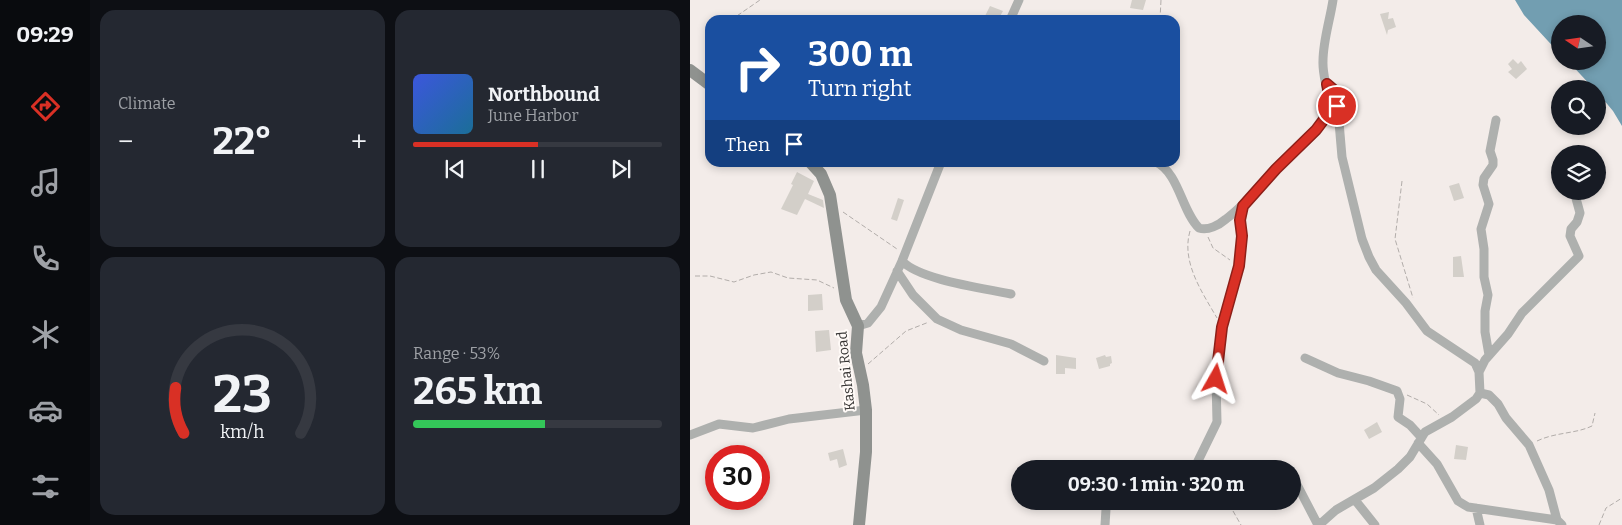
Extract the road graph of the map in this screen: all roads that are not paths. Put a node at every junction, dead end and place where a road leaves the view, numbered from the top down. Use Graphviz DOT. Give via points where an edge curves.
graph roads {
  1 [pos="1019,0"];
  2 [pos="1333,0"];
  3 [pos="1012,15"];
  4 [pos="690,70"];
  5 [pos="705,80"];
  6 [pos="1327,84"];
  7 [pos="1496,120"];
  8 [pos="815,167"];
  9 [pos="939,167"];
  10 [pos="1162,167"];
  11 [pos="1576,200"];
  12 [pos="1243,206"];
  13 [pos="903,257"];
  14 [pos="897,270"];
  15 [pos="1011,294"];
  16 [pos="858,326"];
  17 [pos="1489,356"];
  18 [pos="1304,358"];
  19 [pos="1044,361"];
  20 [pos="1479,372"];
  21 [pos="1480,393"];
  22 [pos="866,410"];
  23 [pos="690,435"];
  24 [pos="1420,440"];
  25 [pos="1198,460"];
  26 [pos="1301,492"];
  27 [pos="1355,500"];
  28 [pos="1476,508"];
  29 [pos="1106,510"];
  30 [pos="1560,522"];
  31 [pos="859,525"];
  32 [pos="1105,525"];
  33 [pos="1319,525"];
  34 [pos="1375,525"];
  35 [pos="1480,525"];
  1 -- 3 [label="street"];
  2 -- 6 [label="street" via="1322,59"];
  4 -- 5 [label="street"];
  6 -- 12 [label="street" via="1329,94 1325,118"];
  6 -- 20 [label="street" via="1337,99 1342,157 1369,258 1426,331 1469,357"];
  7 -- 17 [label="street" via="1490,151 1493,165 1484,178 1483,186 1489,204 1481,229 1488,295 1485,332"];
  8 -- 16 [label="street, Kashai Road" via="821,174 832,204 846,300"];
  9 -- 13 [label="street"];
  10 -- 12 [label="street" via="1175,183 1199,228 1204,230 1226,220"];
  11 -- 17 [label="street" via="1580,213 1570,236 1579,256 1522,313"];
  12 -- 25 [label="street" via="1239,266 1222,327 1216,379 1217,422"];
  13 -- 14 [label="street"];
  13 -- 15 [label="street" via="909,269"];
  14 -- 16 [label="street" via="877,312 868,323"];
  14 -- 19 [label="street" via="914,295 937,319 961,330 1011,344"];
  16 -- 22 [label="street, Kashai Road" via="856,353"];
  17 -- 20 [label="street"];
  18 -- 24 [label="street" via="1338,373 1393,388 1399,393 1398,417 1410,425"];
  20 -- 21 [label="street"];
  21 -- 24 [label="street" via="1444,422 1429,429"];
  21 -- 30 [label="street" via="1489,395 1498,404 1529,444"];
  22 -- 23 [label="street" via="796,418 752,428 719,424"];
  22 -- 31 [label="street, Kashai Road" via="866,460"];
  24 -- 27 [label="street" via="1403,464"];
  24 -- 28 [label="street" via="1458,501"];
  26 -- 33 [label="street"];
  27 -- 33 [label="street" via="1336,510"];
  27 -- 34 [label="street"];
  28 -- 30 [label="street"];
  28 -- 35 [label="street"];
  29 -- 32 [label="street"];
}
